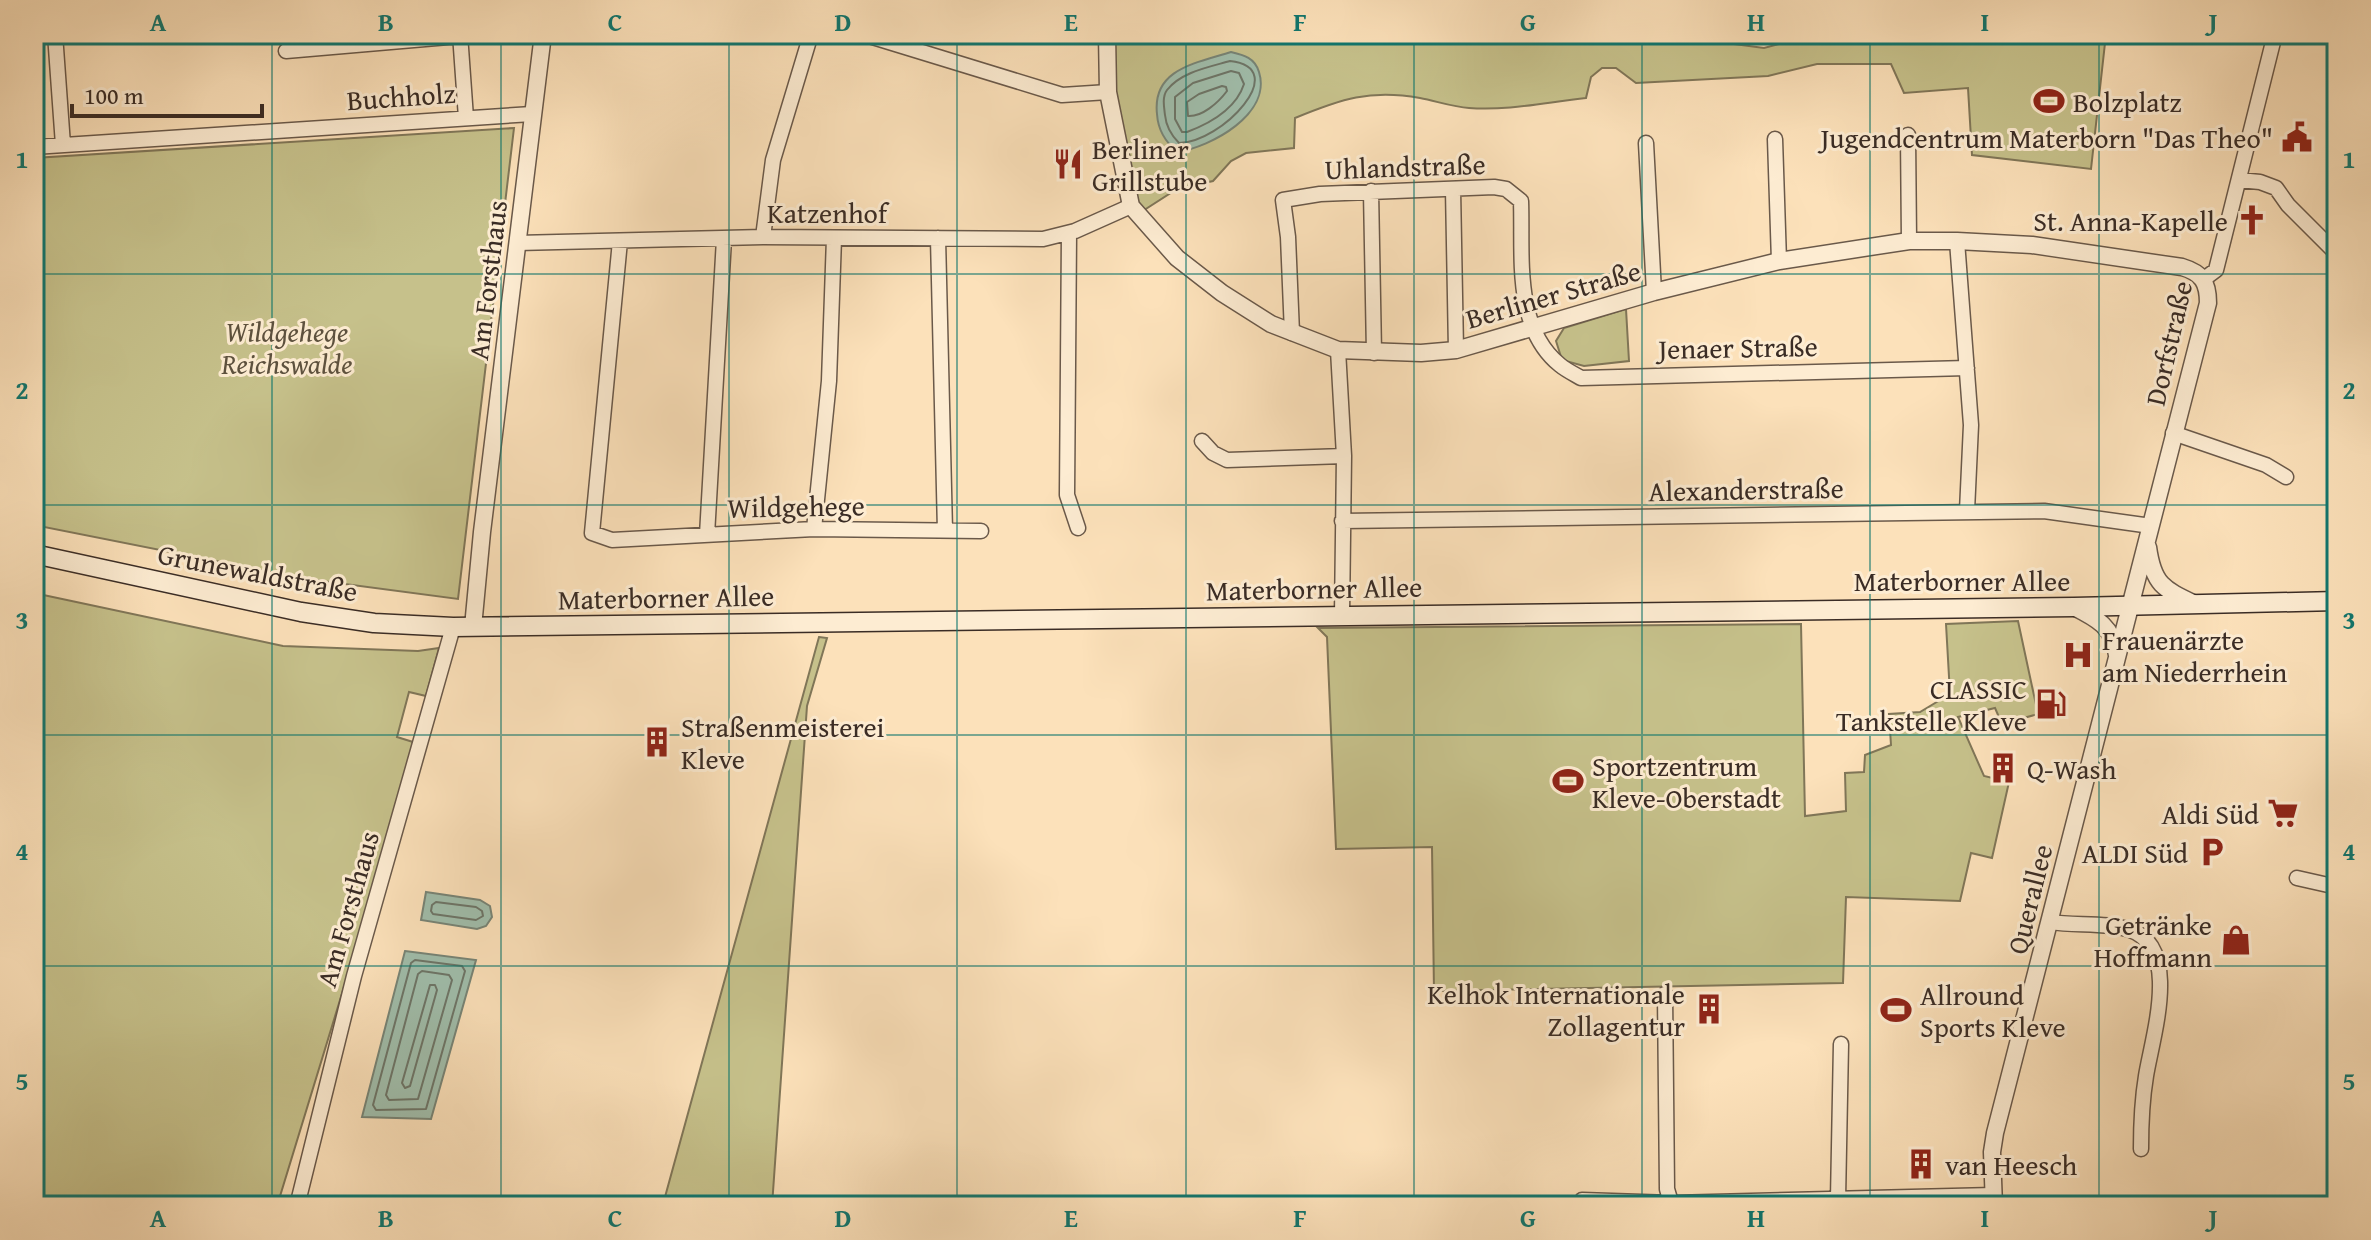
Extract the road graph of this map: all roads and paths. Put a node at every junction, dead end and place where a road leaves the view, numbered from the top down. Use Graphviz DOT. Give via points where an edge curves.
graph roads {
  1 [pos="55,34"];
  2 [pos="543,34"];
  3 [pos="811,34"];
  4 [pos="863,34"];
  5 [pos="1107,34"];
  6 [pos="2275,34"];
  7 [pos="460,35"];
  8 [pos="286,51"];
  9 [pos="1108,92"];
  10 [pos="532,114"];
  11 [pos="466,118"];
  12 [pos="1908,135"];
  13 [pos="1775,139"];
  14 [pos="1646,143"];
  15 [pos="63,145"];
  16 [pos="34,147"];
  17 [pos="2239,180"];
  18 [pos="1453,189"];
  19 [pos="1371,191"];
  20 [pos="1131,206"];
  21 [pos="1069,233"];
  22 [pos="763,237"];
  23 [pos="834,238"];
  24 [pos="938,238"];
  25 [pos="724,239"];
  26 [pos="620,241"];
  27 [pos="1909,241"];
  28 [pos="1957,241"];
  29 [pos="517,243"];
  30 [pos="2337,254"];
  31 [pos="1779,261"];
  32 [pos="2204,279"];
  33 [pos="1654,292"];
  34 [pos="1532,329"];
  35 [pos="1292,333"];
  36 [pos="1338,350"];
  37 [pos="1456,350"];
  38 [pos="1374,353"];
  39 [pos="1967,368"];
  40 [pos="2173,433"];
  41 [pos="1202,441"];
  42 [pos="1344,456"];
  43 [pos="2286,477"];
  44 [pos="1967,511"];
  45 [pos="1342,521"];
  46 [pos="1078,528"];
  47 [pos="814,529"];
  48 [pos="945,531"];
  49 [pos="981,531"];
  50 [pos="2149,534"];
  51 [pos="707,535"];
  52 [pos="34,554"];
  53 [pos="2337,601"];
  54 [pos="2196,605"];
  55 [pos="2131,606"];
  56 [pos="2074,607"];
  57 [pos="1342,615"];
  58 [pos="453,627"];
  59 [pos="473,627"];
  60 [pos="2118,661"];
  61 [pos="2297,878"];
  62 [pos="2337,887"];
  63 [pos="2051,922"];
  64 [pos="1665,994"];
  65 [pos="1841,1044"];
  66 [pos="2141,1149"];
  67 [pos="1838,1199"];
  68 [pos="1582,1200"];
  69 [pos="1994,1201"];
  70 [pos="1672,1205"];
  71 [pos="297,1206"];
  1 -- 15 [label="street"];
  2 -- 10 [label="street, Am Forsthaus"];
  3 -- 22 [label="street" via="773,160"];
  4 -- 9 [label="street" via="1062,95"];
  5 -- 9 [label="street"];
  6 -- 17 [label="street, Dorfstraße"];
  7 -- 8 [label="street"];
  7 -- 11 [label="street"];
  9 -- 20 [label="street"];
  10 -- 11 [label="street, Buchholz"];
  10 -- 29 [label="street, Am Forsthaus"];
  11 -- 15 [label="street, Buchholz"];
  12 -- 27 [label="street"];
  13 -- 31 [label="street"];
  14 -- 33 [label="street"];
  15 -- 16 [label="street, Buchholz"];
  17 -- 30 [label="street" via="2276,188"];
  17 -- 32 [label="street, Dorfstraße" via="2216,270"];
  18 -- 19 [label="street, Uhlandstraße"];
  18 -- 34 [label="street, Uhlandstraße" via="1506,189 1521,201 1525,300"];
  18 -- 37 [label="street"];
  19 -- 35 [label="street, Uhlandstraße" via="1283,200"];
  19 -- 38 [label="street"];
  20 -- 21 [label="street, Katzenhof"];
  20 -- 35 [label="street, Berliner Straße" via="1177,258 1222,293"];
  21 -- 24 [label="street, Katzenhof" via="1043,239"];
  21 -- 46 [label="street" via="1067,495"];
  22 -- 23 [label="street, Katzenhof"];
  22 -- 25 [label="street, Katzenhof"];
  23 -- 24 [label="street, Katzenhof"];
  23 -- 47 [label="street" via="829,381"];
  24 -- 48 [label="street"];
  25 -- 26 [label="street, Katzenhof"];
  25 -- 51 [label="street"];
  26 -- 29 [label="street, Katzenhof"];
  26 -- 51 [label="street, Wildgehege" via="592,533 612,540"];
  27 -- 28 [label="street, Berliner Straße"];
  27 -- 31 [label="street, Berliner Straße"];
  28 -- 32 [label="street, Berliner Straße" via="2032,245 2182,267"];
  28 -- 39 [label="street"];
  29 -- 59 [label="street, Am Forsthaus"];
  31 -- 33 [label="street, Berliner Straße"];
  32 -- 40 [label="street, Dorfstraße" via="2208,303"];
  33 -- 34 [label="street, Berliner Straße"];
  34 -- 37 [label="street, Berliner Straße"];
  34 -- 39 [label="street, Jenaer Straße" via="1559,365 1581,378"];
  35 -- 36 [label="street, Berliner Straße"];
  36 -- 38 [label="street, Berliner Straße"];
  36 -- 42 [label="street"];
  37 -- 38 [label="street, Berliner Straße"];
  39 -- 44 [label="street"];
  40 -- 43 [label="street, Dorfstraße"];
  40 -- 50 [label="street, Dorfstraße"];
  41 -- 42 [label="street" via="1227,460"];
  42 -- 45 [label="street"];
  44 -- 45 [label="street, Alexanderstraße"];
  44 -- 50 [label="street, Alexanderstraße" via="2044,511"];
  45 -- 57 [label="street"];
  47 -- 48 [label="street, Wildgehege"];
  47 -- 51 [label="street, Wildgehege"];
  48 -- 49 [label="street, Wildgehege"];
  50 -- 54 [label="street" via="2151,571 2157,581"];
  50 -- 55 [label="street, Dorfstraße"];
  52 -- 58 [label="main road, Grunewaldstraße" via="301,612"];
  53 -- 54 [label="main road, Materborner Allee"];
  54 -- 55 [label="main road, Materborner Allee"];
  55 -- 56 [label="main road, Materborner Allee"];
  55 -- 60 [label="street, Querallee"];
  56 -- 57 [label="main road, Materborner Allee"];
  56 -- 60 [label="street" via="2110,630"];
  57 -- 59 [label="main road, Materborner Allee"];
  58 -- 59 [label="main road, Grunewaldstraße"];
  58 -- 71 [label="street, Am Forsthaus" via="354,976"];
  60 -- 63 [label="street, Querallee"];
  61 -- 62 [label="street"];
  63 -- 66 [label="street" via="2129,929 2154,948 2160,984"];
  63 -- 69 [label="street, Querallee" via="1995,1133"];
  64 -- 70 [label="street" via="1667,1189"];
  65 -- 67 [label="street"];
  67 -- 69 [label="street"];
  67 -- 70 [label="street"];
  68 -- 70 [label="street"];
}
